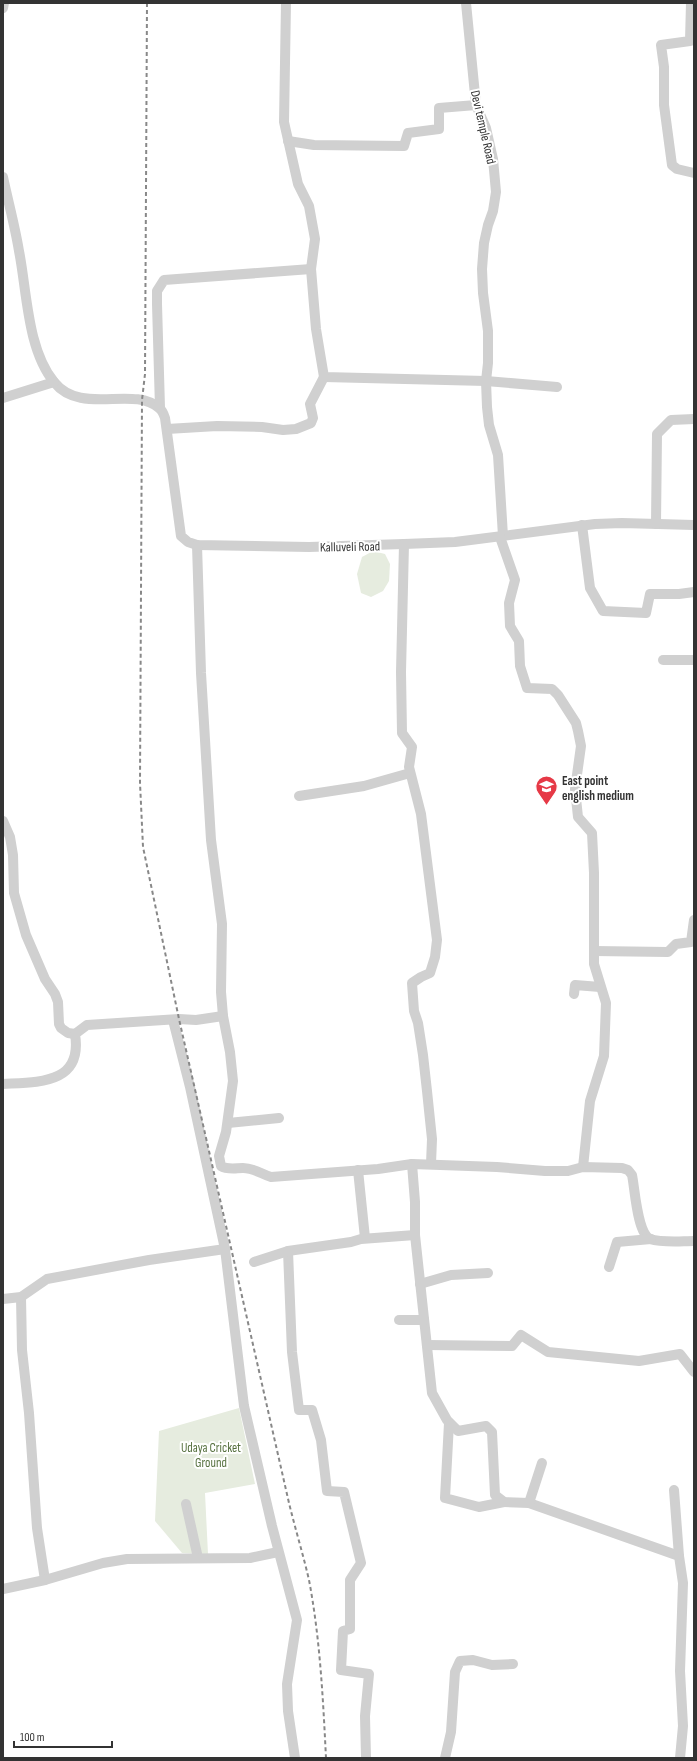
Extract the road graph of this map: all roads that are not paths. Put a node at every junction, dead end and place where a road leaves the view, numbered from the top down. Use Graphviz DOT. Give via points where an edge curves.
graph roads {
  1 [pos="4,3"];
  2 [pos="286,3"];
  3 [pos="466,3"];
  4 [pos="691,3"];
  5 [pos="3,8"];
  6 [pos="476,104"];
  7 [pos="288,141"];
  8 [pos="694,173"];
  9 [pos="3,177"];
  10 [pos="6,205"];
  11 [pos="310,270"];
  12 [pos="324,377"];
  13 [pos="486,381"];
  14 [pos="54,382"];
  15 [pos="557,387"];
  16 [pos="3,398"];
  17 [pos="160,408"];
  18 [pos="694,420"];
  19 [pos="166,429"];
  20 [pos="656,524"];
  21 [pos="582,525"];
  22 [pos="694,525"];
  23 [pos="501,536"];
  24 [pos="404,544"];
  25 [pos="197,545"];
  26 [pos="694,592"];
  27 [pos="663,660"];
  28 [pos="694,660"];
  29 [pos="410,772"];
  30 [pos="299,796"];
  31 [pos="3,821"];
  32 [pos="694,920"];
  33 [pos="594,950"];
  34 [pos="600,987"];
  35 [pos="574,994"];
  36 [pos="223,1016"];
  37 [pos="173,1020"];
  38 [pos="75,1034"];
  39 [pos="3,1084"];
  40 [pos="279,1118"];
  41 [pos="228,1123"];
  42 [pos="412,1164"];
  43 [pos="431,1164"];
  44 [pos="583,1167"];
  45 [pos="358,1170"];
  46 [pos="415,1235"];
  47 [pos="365,1238"];
  48 [pos="651,1239"];
  49 [pos="694,1241"];
  50 [pos="225,1249"];
  51 [pos="288,1251"];
  52 [pos="254,1262"];
  53 [pos="609,1267"];
  54 [pos="488,1273"];
  55 [pos="420,1284"];
  56 [pos="21,1297"];
  57 [pos="3,1299"];
  58 [pos="399,1320"];
  59 [pos="424,1320"];
  60 [pos="427,1345"];
  61 [pos="694,1372"];
  62 [pos="449,1423"];
  63 [pos="542,1464"];
  64 [pos="674,1490"];
  65 [pos="504,1502"];
  66 [pos="529,1503"];
  67 [pos="186,1504"];
  68 [pos="278,1552"];
  69 [pos="679,1556"];
  70 [pos="198,1558"];
  71 [pos="45,1580"];
  72 [pos="3,1589"];
  73 [pos="513,1664"];
  74 [pos="295,1758"];
  75 [pos="366,1758"];
  76 [pos="445,1758"];
  77 [pos="680,1758"];
  1 -- 5 [label="street"];
  2 -- 7 [label="street" via="284,122"];
  3 -- 6 [label="street, Devi temple Road"];
  4 -- 8 [label="street" via="690,41 661,45 664,105 672,165 677,169"];
  6 -- 7 [label="street" via="439,108 439,129 408,133 404,146 314,145"];
  6 -- 13 [label="street, Devi temple Road" via="486,128 493,159 496,192 482,269 488,331"];
  7 -- 11 [label="street" via="298,184 309,206 315,238"];
  9 -- 10 [label="street"];
  10 -- 14 [label="street" via="37,349 44,367"];
  11 -- 12 [label="street"];
  11 -- 17 [label="street" via="164,280 157,291"];
  12 -- 13 [label="street"];
  12 -- 19 [label="street" via="310,404 313,418 311,424 296,429 223,426"];
  13 -- 15 [label="street"];
  13 -- 23 [label="street, Devi temple Road" via="489,424 498,455"];
  14 -- 16 [label="street"];
  14 -- 17 [label="street" via="68,395 87,399 142,400"];
  17 -- 19 [label="street" via="166,418"];
  18 -- 20 [label="street" via="671,420 657,434"];
  19 -- 25 [label="street" via="181,536"];
  20 -- 21 [label="street, Kalluveli Road"];
  20 -- 22 [label="street, Kalluveli Road"];
  21 -- 23 [label="street, Kalluveli Road"];
  21 -- 26 [label="street" via="590,588 603,610 646,613 650,594"];
  23 -- 24 [label="street, Kalluveli Road" via="455,542"];
  23 -- 33 [label="street, Devi temple Road" via="514,580 509,603 510,626 519,641 520,666 527,688 552,689 576,723 580,746 575,789 578,817 592,834 594,846"];
  24 -- 25 [label="street, Kalluveli Road" via="309,547"];
  24 -- 29 [label="street" via="402,732 412,747"];
  25 -- 36 [label="street" via="210,825 222,924"];
  27 -- 28 [label="street"];
  29 -- 30 [label="street" via="364,786"];
  29 -- 43 [label="street" via="421,814 437,940 430,973 412,984 414,1011 425,1069 432,1139"];
  31 -- 38 [label="street" via="10,837 14,893 26,935 58,1002 59,1024 68,1033"];
  32 -- 33 [label="street" via="691,942 676,944 668,952"];
  33 -- 34 [label="street" via="594,964"];
  34 -- 35 [label="street" via="575,985"];
  34 -- 44 [label="street" via="606,1004 604,1056 590,1100"];
  36 -- 37 [label="street"];
  36 -- 41 [label="street" via="234,1081"];
  37 -- 38 [label="street" via="87,1025"];
  37 -- 50 [label="street"];
  38 -- 39 [label="street" via="75,1060 63,1074 48,1080"];
  40 -- 41 [label="street"];
  41 -- 45 [label="street" via="219,1156 219,1163 224,1168 257,1170 271,1177"];
  42 -- 43 [label="street"];
  42 -- 45 [label="street"];
  42 -- 46 [label="street"];
  43 -- 44 [label="street" via="545,1171 568,1171"];
  44 -- 48 [label="street" via="628,1170 632,1175 641,1227"];
  45 -- 47 [label="street"];
  46 -- 47 [label="street"];
  46 -- 55 [label="street"];
  47 -- 51 [label="street"];
  48 -- 49 [label="street"];
  48 -- 53 [label="street" via="617,1242"];
  50 -- 56 [label="street" via="47,1279"];
  50 -- 68 [label="street" via="244,1406"];
  51 -- 52 [label="street"];
  51 -- 75 [label="street" via="292,1352 300,1410 312,1410 321,1440 327,1491 344,1492 361,1563 350,1580 350,1629 343,1631 341,1670 368,1674"];
  54 -- 55 [label="street" via="451,1275"];
  55 -- 59 [label="street"];
  56 -- 57 [label="street"];
  56 -- 71 [label="street" via="22,1350 29,1413 36,1528"];
  58 -- 59 [label="street"];
  59 -- 60 [label="street"];
  60 -- 61 [label="street" via="512,1346 521,1335 548,1352 639,1361 680,1354"];
  60 -- 62 [label="street" via="432,1393"];
  62 -- 65 [label="street" via="458,1431 486,1426 492,1432 495,1495"];
  62 -- 65 [label="street" via="445,1498 479,1507"];
  63 -- 66 [label="street"];
  64 -- 69 [label="street"];
  65 -- 66 [label="street"];
  66 -- 69 [label="street"];
  67 -- 70 [label="street"];
  68 -- 70 [label="street" via="250,1558"];
  68 -- 74 [label="street" via="297,1620 287,1684"];
  69 -- 77 [label="street" via="683,1583 680,1671 683,1726"];
  70 -- 71 [label="street" via="127,1559 103,1563"];
  71 -- 72 [label="street"];
  73 -- 76 [label="street" via="492,1665 473,1660 460,1661 455,1672"];
}
